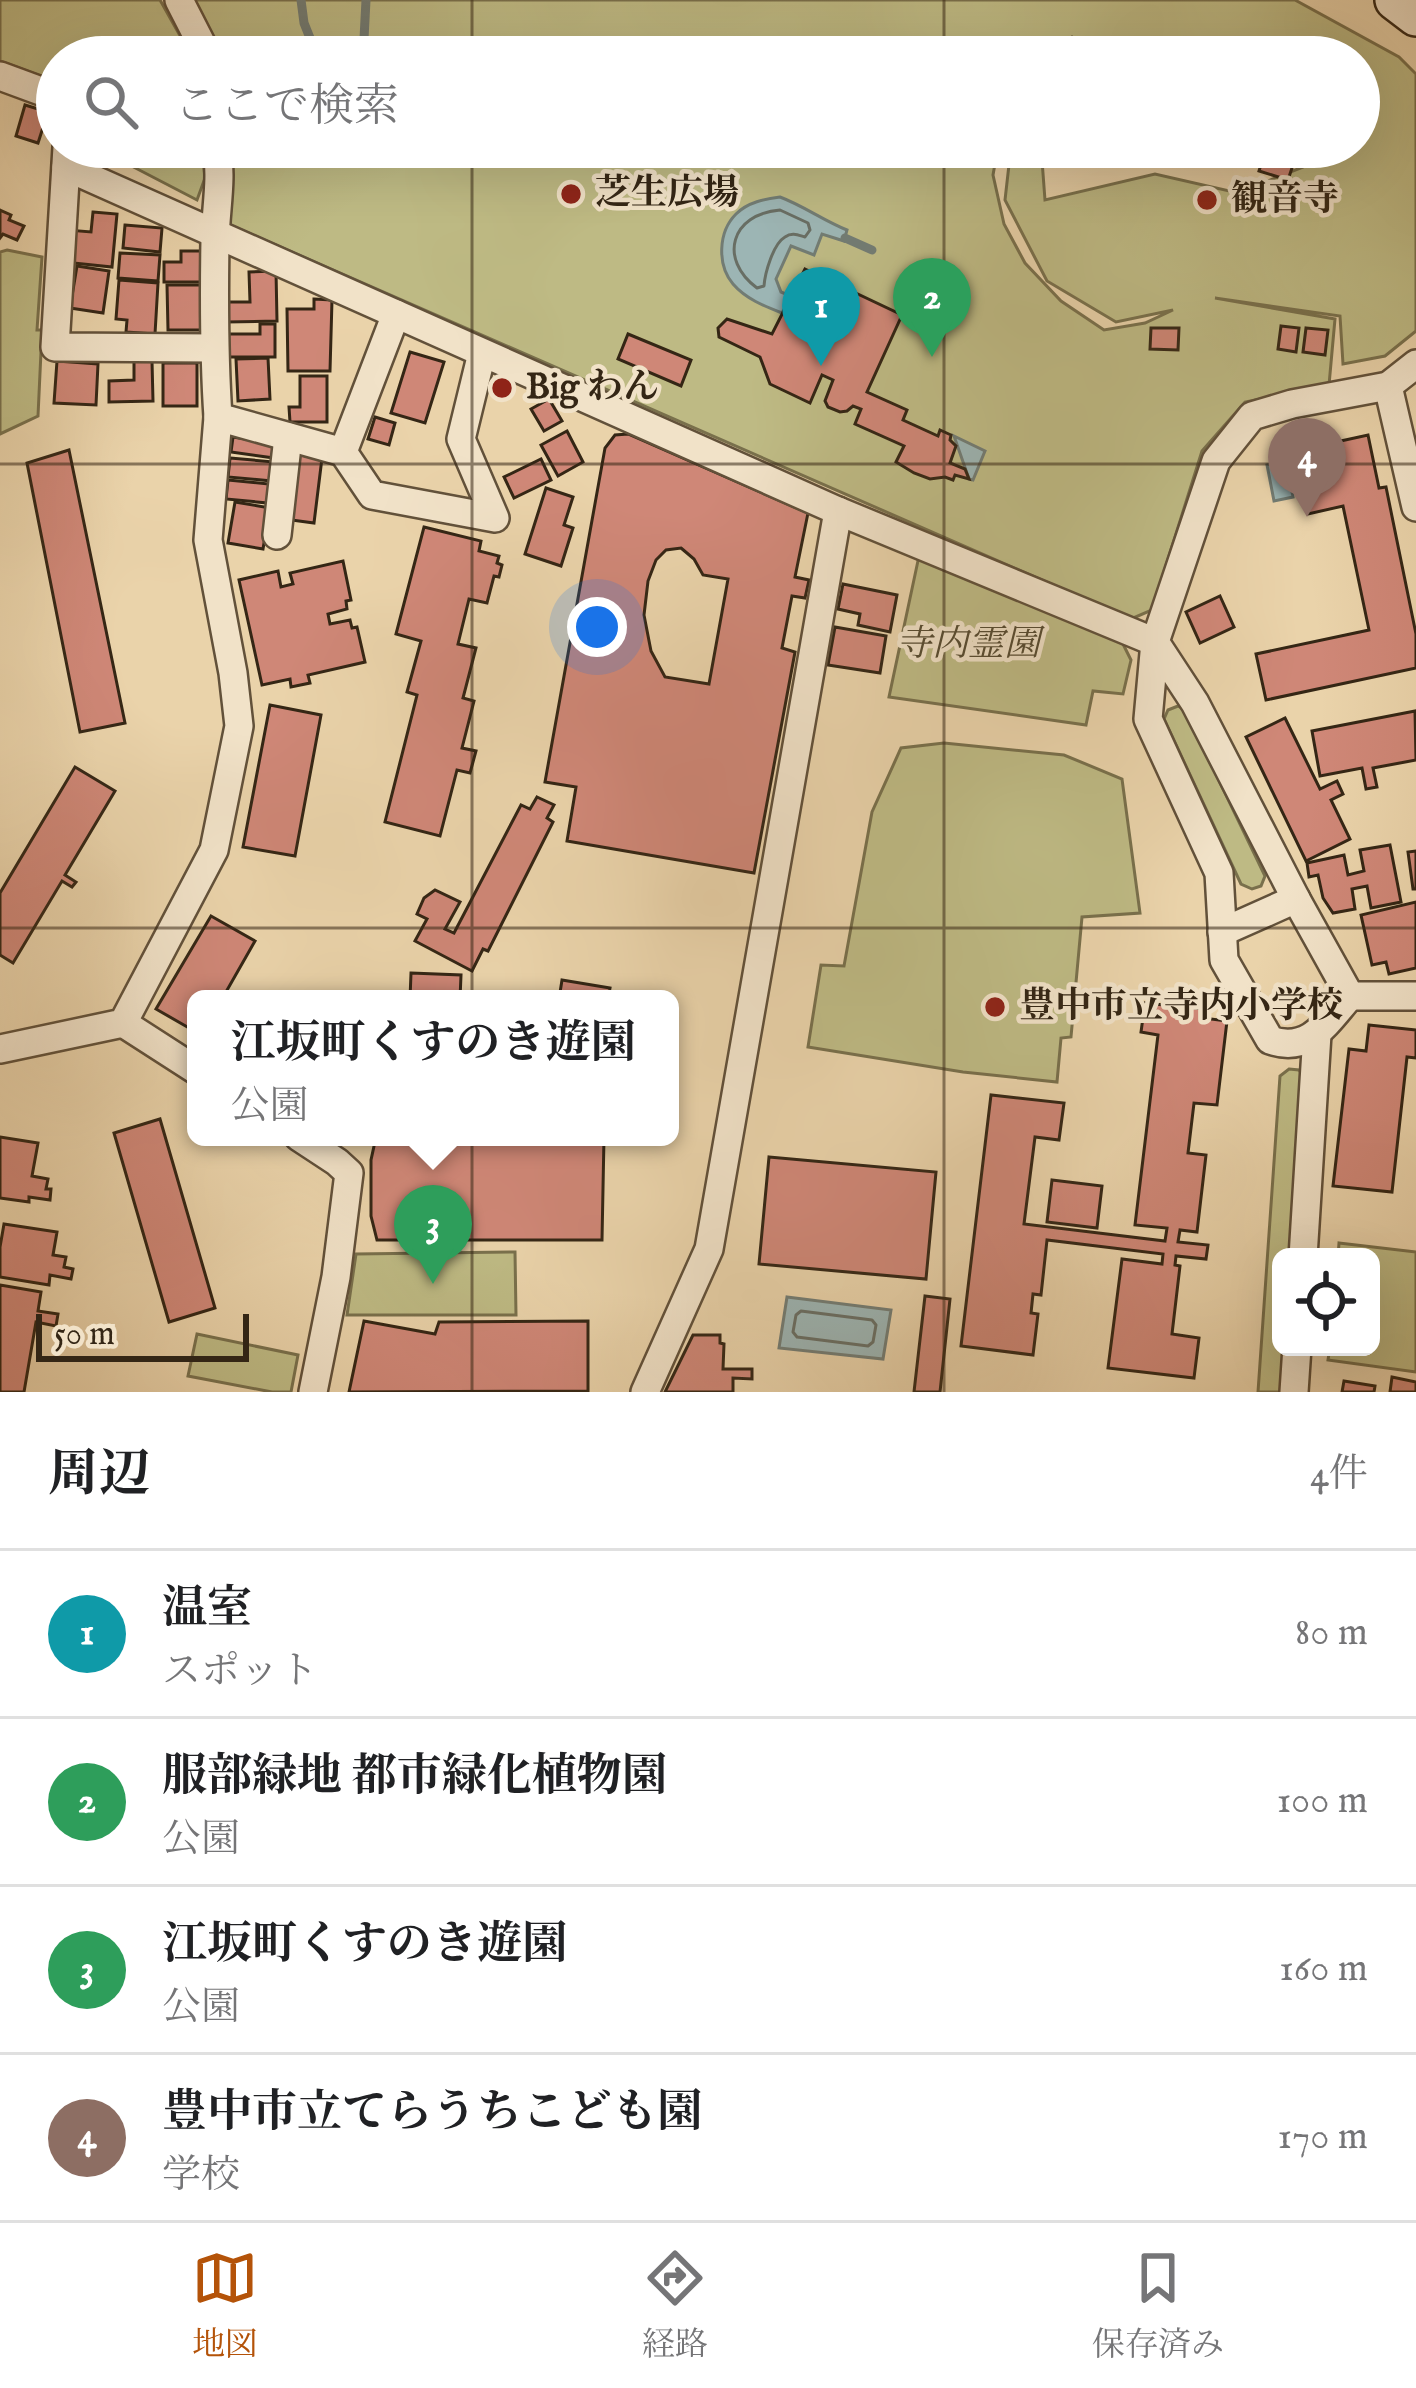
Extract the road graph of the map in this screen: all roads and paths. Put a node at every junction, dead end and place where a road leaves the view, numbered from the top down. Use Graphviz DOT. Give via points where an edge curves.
graph roads {
  1 [pos="179,0"];
  2 [pos="1395,0"];
  3 [pos="1416,16"];
  4 [pos="197,36"];
  5 [pos="0,76"];
  6 [pos="36,89"];
  7 [pos="65,168"];
  8 [pos="88,168"];
  9 [pos="220,168"];
  10 [pos="215,232"];
  11 [pos="396,314"];
  12 [pos="214,349"];
  13 [pos="482,353"];
  14 [pos="1416,364"];
  15 [pos="1388,386"];
  16 [pos="218,418"];
  17 [pos="288,437"];
  18 [pos="344,452"];
  19 [pos="1416,507"];
  20 [pos="838,511"];
  21 [pos="277,536"];
  22 [pos="1155,642"];
  23 [pos="1296,899"];
  24 [pos="1222,932"];
  25 [pos="1350,996"];
  26 [pos="1416,996"];
  27 [pos="123,1023"];
  28 [pos="1317,1034"];
  29 [pos="0,1049"];
  30 [pos="187,1064"];
  31 [pos="313,1146"];
  32 [pos="1304,1248"];
  33 [pos="1296,1356"];
  34 [pos="313,1392"];
  35 [pos="645,1392"];
  36 [pos="1294,1392"];
  1 -- 4 [label="street"];
  2 -- 3 [label="street"];
  5 -- 6 [label="street"];
  7 -- 12 [label="street" via="55,347"];
  8 -- 10 [label="street"];
  9 -- 10 [label="street"];
  10 -- 11 [label="street"];
  10 -- 12 [label="street"];
  11 -- 13 [label="street"];
  11 -- 18 [label="street"];
  12 -- 16 [label="street"];
  13 -- 18 [label="street" via="461,439 495,518 371,495"];
  13 -- 20 [label="street"];
  14 -- 15 [label="street"];
  15 -- 19 [label="street"];
  15 -- 22 [label="street" via="1252,416 1216,460"];
  16 -- 17 [label="street"];
  16 -- 27 [label="street" via="208,540 239,726 214,850"];
  17 -- 18 [label="street"];
  17 -- 21 [label="street"];
  20 -- 22 [label="street"];
  20 -- 35 [label="street" via="709,1249"];
  22 -- 23 [label="street" via="1196,703"];
  22 -- 24 [label="street" via="1148,719 1219,873"];
  23 -- 24 [label="street"];
  23 -- 25 [label="street"];
  24 -- 28 [label="street" via="1224,960 1270,1040 1285,1046"];
  25 -- 26 [label="street"];
  25 -- 28 [label="street"];
  27 -- 29 [label="street"];
  27 -- 30 [label="street"];
  28 -- 32 [label="street"];
  31 -- 34 [label="street" via="349,1174"];
  33 -- 36 [label="street"];
}
